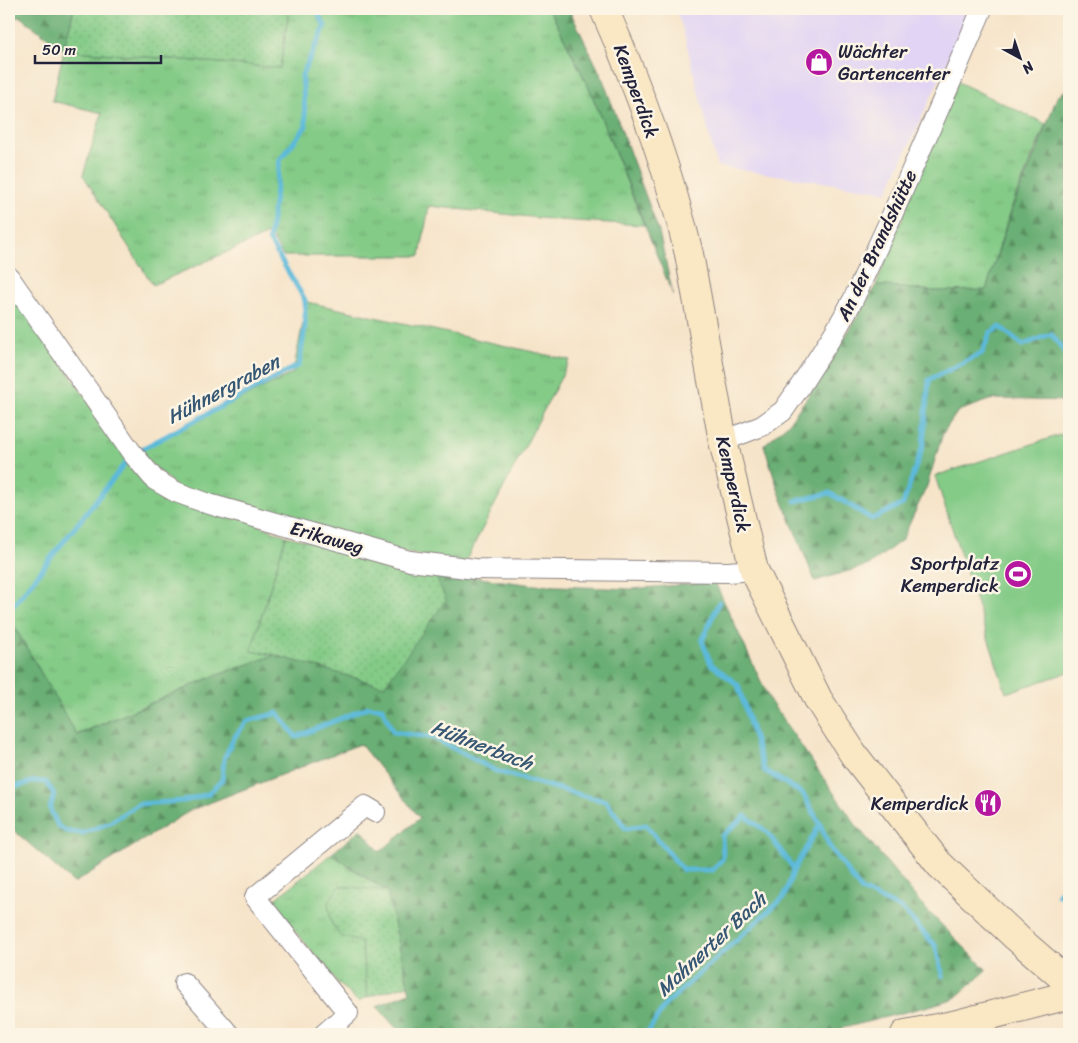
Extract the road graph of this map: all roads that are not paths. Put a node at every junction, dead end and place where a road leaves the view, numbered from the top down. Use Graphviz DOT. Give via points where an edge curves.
graph roads {
  1 [pos="604,9"];
  2 [pos="982,9"];
  3 [pos="9,277"];
  4 [pos="723,441"];
  5 [pos="754,570"];
  6 [pos="375,812"];
  7 [pos="184,983"];
  8 [pos="1069,983"];
  9 [pos="1069,995"];
  10 [pos="229,1034"];
  11 [pos="324,1034"];
  12 [pos="905,1034"];
  1 -- 4 [label="main road, Kemperdick" via="652,127 682,224"];
  2 -- 4 [label="street, An der Brandshütte" via="856,292 832,336 783,411 762,426"];
  3 -- 5 [label="street, Erikaweg" via="132,454 155,480 176,492 410,561 475,568"];
  4 -- 5 [label="main road, Kemperdick"];
  5 -- 8 [label="main road, Kemperdick" via="818,699 854,754 939,864"];
  6 -- 11 [label="street" via="364,806 254,897 348,1013"];
  7 -- 10 [label="street"];
  9 -- 12 [label="main road" via="954,1025"];
}
